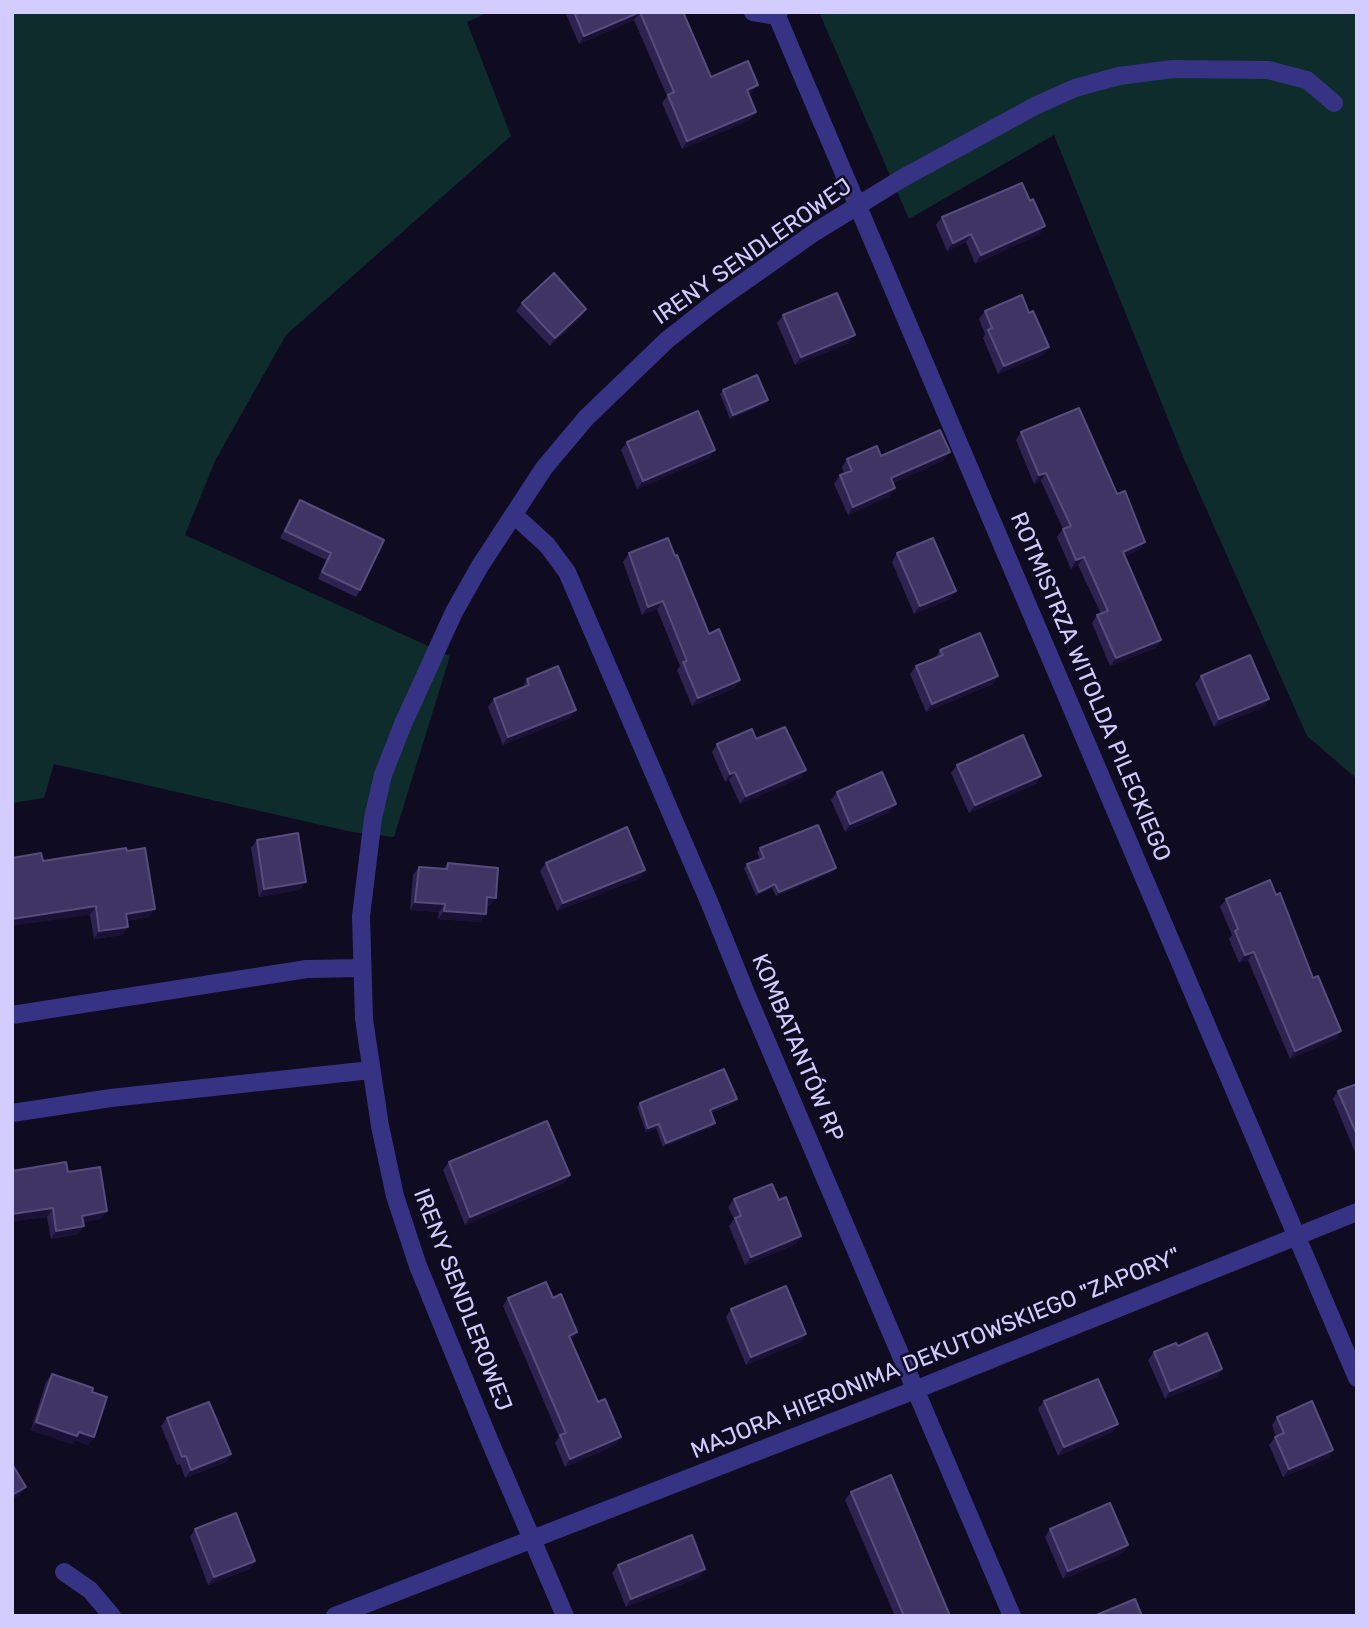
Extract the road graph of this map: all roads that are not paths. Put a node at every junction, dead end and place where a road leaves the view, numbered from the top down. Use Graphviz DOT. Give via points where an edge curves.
graph roads {
  1 [pos="753,12"];
  2 [pos="778,14"];
  3 [pos="1334,103"];
  4 [pos="858,206"];
  5 [pos="514,515"];
  6 [pos="361,968"];
  7 [pos="12,1015"];
  8 [pos="371,1070"];
  9 [pos="12,1113"];
  10 [pos="1357,1212"];
  11 [pos="1297,1237"];
  12 [pos="1357,1378"];
  13 [pos="915,1390"];
  14 [pos="532,1539"];
  15 [pos="64,1572"];
  16 [pos="113,1616"];
  17 [pos="335,1616"];
  18 [pos="565,1616"];
  19 [pos="1012,1616"];
  1 -- 2 [label="street, ROTMISTRZA WITOLDA PILECKIEGO"];
  2 -- 4 [label="street, ROTMISTRZA WITOLDA PILECKIEGO"];
  3 -- 4 [label="street, IRENY SENDLEROWEJ" via="1307,80 1268,70 1173,69 1119,76 1074,88 1035,106"];
  4 -- 5 [label="street, IRENY SENDLEROWEJ" via="667,340 586,418 544,468"];
  4 -- 11 [label="street, ROTMISTRZA WITOLDA PILECKIEGO"];
  5 -- 6 [label="street, IRENY SENDLEROWEJ" via="454,612 383,775 367,858"];
  5 -- 13 [label="street, KOMBATANTÓW RP" via="547,545 567,572"];
  6 -- 7 [label="street" via="307,969"];
  6 -- 8 [label="street, IRENY SENDLEROWEJ"];
  8 -- 9 [label="street"];
  8 -- 14 [label="street, IRENY SENDLEROWEJ" via="396,1196 418,1266"];
  10 -- 11 [label="street, MAJORA HIERONIMA DEKUTOWSKIEGO \"ZAPORY\""];
  11 -- 12 [label="street, ROTMISTRZA WITOLDA PILECKIEGO"];
  11 -- 13 [label="street, MAJORA HIERONIMA DEKUTOWSKIEGO \"ZAPORY\""];
  13 -- 14 [label="street, MAJORA HIERONIMA DEKUTOWSKIEGO \"ZAPORY\""];
  13 -- 19 [label="street, KOMBATANTÓW RP"];
  14 -- 17 [label="street"];
  14 -- 18 [label="street, IRENY SENDLEROWEJ"];
  15 -- 16 [label="street" via="90,1590"];
}
